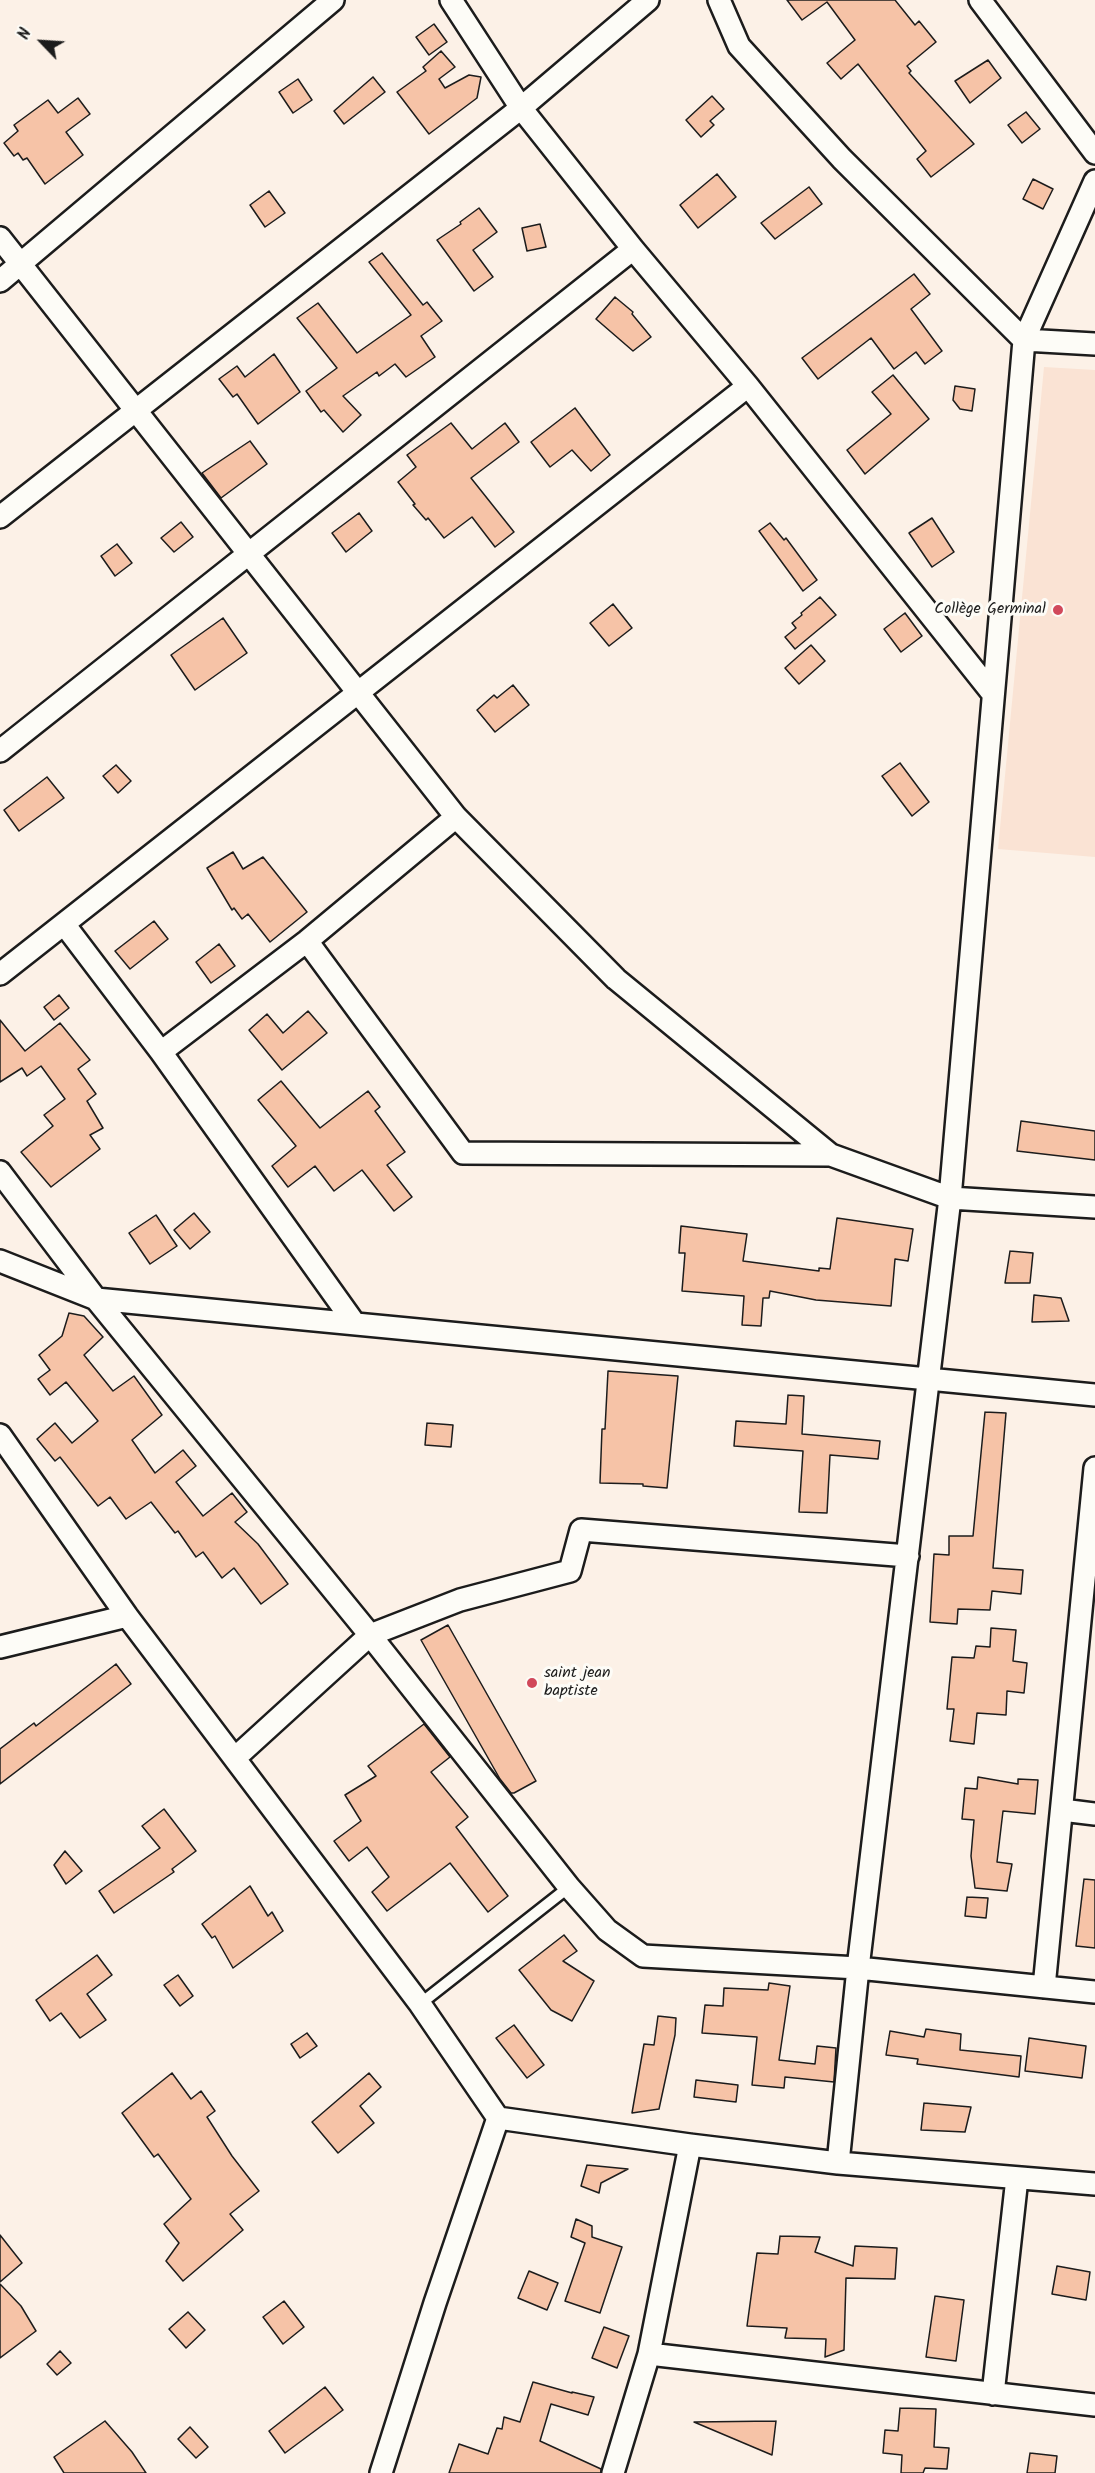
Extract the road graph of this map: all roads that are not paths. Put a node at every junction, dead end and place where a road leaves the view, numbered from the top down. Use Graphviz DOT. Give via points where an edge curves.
graph roads {
  1 [pos="333,0"];
  2 [pos="451,0"];
  3 [pos="648,0"];
  4 [pos="719,0"];
  5 [pos="980,0"];
  6 [pos="521,108"];
  7 [pos="1095,153"];
  8 [pos="1095,182"];
  9 [pos="0,238"];
  10 [pos="633,249"];
  11 [pos="21,264"];
  12 [pos="0,281"];
  13 [pos="1024,340"];
  14 [pos="1095,344"];
  15 [pos="748,386"];
  16 [pos="136,410"];
  17 [pos="0,517"];
  18 [pos="249,554"];
  19 [pos="359,693"];
  20 [pos="993,694"];
  21 [pos="0,751"];
  22 [pos="456,817"];
  23 [pos="64,924"];
  24 [pos="307,941"];
  25 [pos="0,974"];
  26 [pos="161,1052"];
  27 [pos="831,1155"];
  28 [pos="0,1172"];
  29 [pos="950,1198"];
  30 [pos="1095,1207"];
  31 [pos="0,1261"];
  32 [pos="96,1299"];
  33 [pos="356,1324"];
  34 [pos="929,1379"];
  35 [pos="1095,1395"];
  36 [pos="0,1435"];
  37 [pos="1095,1468"];
  38 [pos="908,1556"];
  39 [pos="127,1616"];
  40 [pos="370,1635"];
  41 [pos="0,1647"];
  42 [pos="235,1758"];
  43 [pos="1062,1810"];
  44 [pos="1095,1814"];
  45 [pos="569,1887"];
  46 [pos="858,1968"];
  47 [pos="1044,1987"];
  48 [pos="1095,1992"];
  49 [pos="420,2004"];
  50 [pos="498,2118"];
  51 [pos="690,2145"];
  52 [pos="838,2163"];
  53 [pos="1017,2178"];
  54 [pos="1095,2184"];
  55 [pos="649,2354"];
  56 [pos="993,2394"];
  57 [pos="1095,2405"];
  58 [pos="381,2473"];
  59 [pos="613,2473"];
  1 -- 11 [label="street"];
  2 -- 6 [label="street"];
  3 -- 6 [label="street"];
  4 -- 13 [label="street" via="740,46 842,159"];
  5 -- 7 [label="street"];
  6 -- 10 [label="street"];
  6 -- 16 [label="street"];
  8 -- 13 [label="street"];
  9 -- 11 [label="street"];
  10 -- 15 [label="street"];
  10 -- 18 [label="street"];
  11 -- 12 [label="street"];
  11 -- 16 [label="street"];
  13 -- 14 [label="street"];
  13 -- 20 [label="street"];
  15 -- 19 [label="street"];
  15 -- 20 [label="street"];
  16 -- 17 [label="street"];
  16 -- 18 [label="street"];
  18 -- 19 [label="street"];
  18 -- 21 [label="street"];
  19 -- 22 [label="street"];
  19 -- 23 [label="street"];
  20 -- 29 [label="street"];
  22 -- 24 [label="street"];
  22 -- 27 [label="street" via="616,979"];
  23 -- 25 [label="street"];
  23 -- 26 [label="street"];
  24 -- 26 [label="street"];
  24 -- 27 [label="street" via="463,1153"];
  26 -- 33 [label="street"];
  27 -- 29 [label="street"];
  28 -- 32 [label="street"];
  29 -- 30 [label="street"];
  29 -- 34 [label="street"];
  31 -- 32 [label="street"];
  32 -- 33 [label="street"];
  32 -- 40 [label="street"];
  33 -- 34 [label="street"];
  34 -- 35 [label="street"];
  34 -- 38 [label="street"];
  36 -- 39 [label="street"];
  37 -- 43 [label="street"];
  38 -- 40 [label="street" via="581,1530 570,1571 460,1600"];
  38 -- 46 [label="street"];
  39 -- 41 [label="street"];
  39 -- 42 [label="street"];
  40 -- 42 [label="street"];
  40 -- 45 [label="street"];
  42 -- 49 [label="street"];
  43 -- 44 [label="street"];
  43 -- 47 [label="street"];
  45 -- 46 [label="street" via="607,1930 643,1956"];
  45 -- 49 [label="lane"];
  46 -- 47 [label="street"];
  46 -- 52 [label="street"];
  47 -- 48 [label="street"];
  49 -- 50 [label="street"];
  50 -- 51 [label="street"];
  50 -- 58 [label="street"];
  51 -- 52 [label="street"];
  51 -- 55 [label="street"];
  52 -- 53 [label="street"];
  53 -- 54 [label="street"];
  53 -- 56 [label="street"];
  55 -- 56 [label="street"];
  55 -- 59 [label="street"];
  56 -- 57 [label="street"];
}
